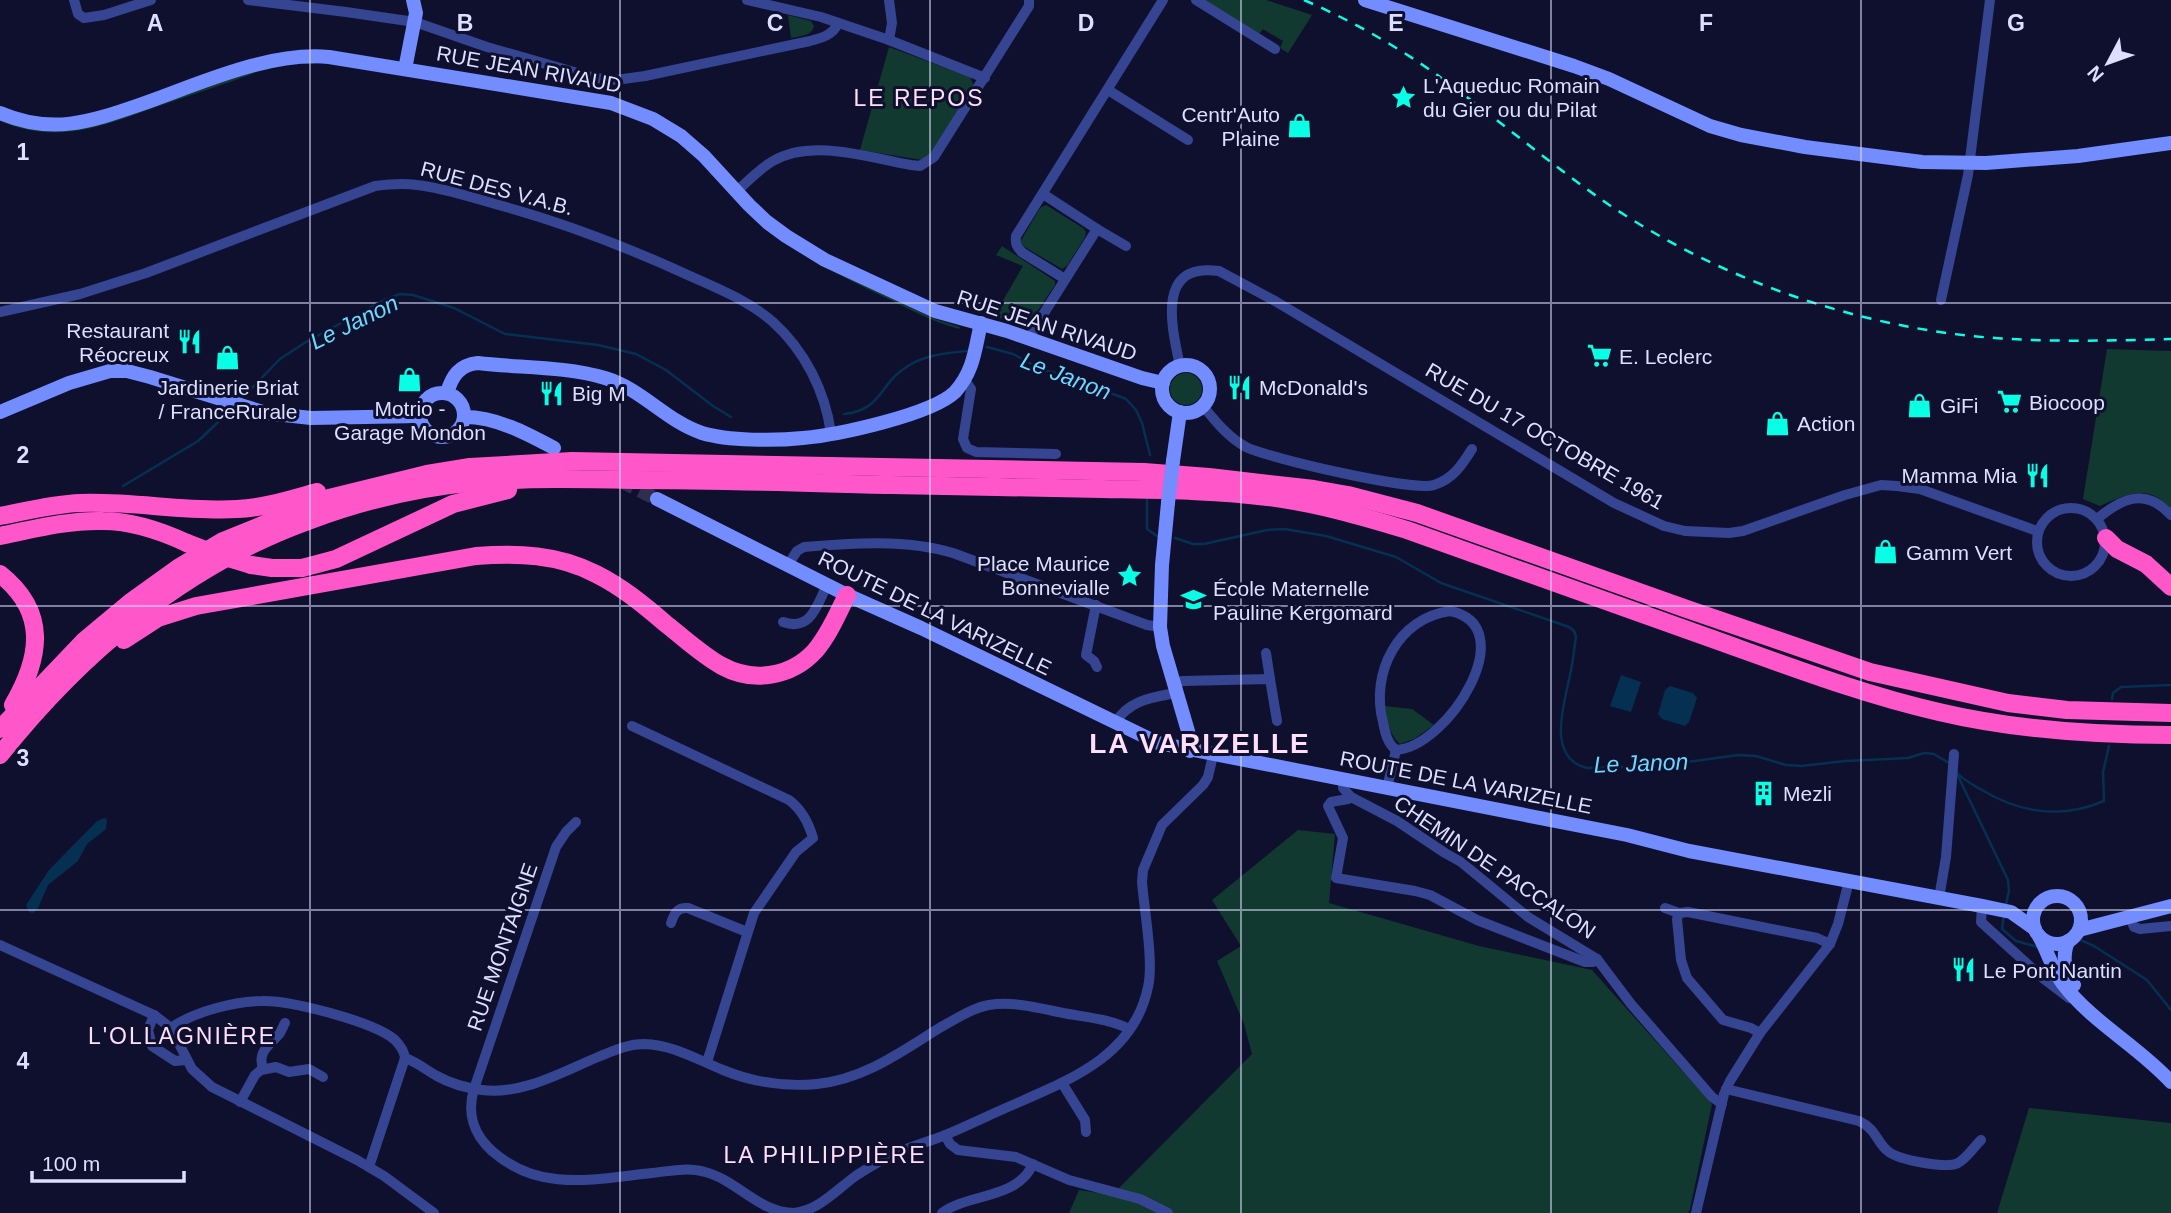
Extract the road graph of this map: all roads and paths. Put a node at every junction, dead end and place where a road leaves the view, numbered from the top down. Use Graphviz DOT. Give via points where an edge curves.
graph roads {
  1 [pos="74,0"];
  2 [pos="151,0"];
  3 [pos="247,0"];
  4 [pos="413,0"];
  5 [pos="747,0"];
  6 [pos="889,0"];
  7 [pos="1029,0"];
  8 [pos="1163,0"];
  9 [pos="1196,0"];
  10 [pos="1364,0"];
  11 [pos="1990,0"];
  12 [pos="415,22"];
  13 [pos="838,23"];
  14 [pos="889,40"];
  15 [pos="1275,49"];
  16 [pos="405,69"];
  17 [pos="985,78"];
  18 [pos="1108,90"];
  19 [pos="0,113"];
  20 [pos="1188,140"];
  21 [pos="2171,143"];
  22 [pos="1969,163"];
  23 [pos="736,192"];
  24 [pos="1042,194"];
  25 [pos="1097,229"];
  26 [pos="1126,246"];
  27 [pos="1065,279"];
  28 [pos="1941,300"];
  29 [pos="0,312"];
  30 [pos="981,323"];
  31 [pos="1030,338"];
  32 [pos="1180,366"];
  33 [pos="965,380"];
  34 [pos="1163,383"];
  35 [pos="447,394"];
  36 [pos="1203,406"];
  37 [pos="0,412"];
  38 [pos="1180,412"];
  39 [pos="420,416"];
  40 [pos="465,417"];
  41 [pos="831,433"];
  42 [pos="554,448"];
  43 [pos="1472,449"];
  44 [pos="1056,454"];
  45 [pos="426,474"];
  46 [pos="542,479"];
  47 [pos="657,499"];
  48 [pos="2171,515"];
  49 [pos="0,516"];
  50 [pos="2097,519"];
  51 [pos="2037,531"];
  52 [pos="0,536"];
  53 [pos="2106,538"];
  54 [pos="788,565"];
  55 [pos="0,575"];
  56 [pos="827,585"];
  57 [pos="2171,587"];
  58 [pos="847,595"];
  59 [pos="1096,605"];
  60 [pos="783,622"];
  61 [pos="1160,627"];
  62 [pos="98,649"];
  63 [pos="1266,653"];
  64 [pos="1097,667"];
  65 [pos="1270,679"];
  66 [pos="1172,689"];
  67 [pos="2171,713"];
  68 [pos="1277,721"];
  69 [pos="1115,723"];
  70 [pos="632,726"];
  71 [pos="0,728"];
  72 [pos="2171,735"];
  73 [pos="1396,750"];
  74 [pos="1190,751"];
  75 [pos="0,755"];
  76 [pos="1213,755"];
  77 [pos="1954,757"];
  78 [pos="1343,780"];
  79 [pos="1387,789"];
  80 [pos="1351,797"];
  81 [pos="576,822"];
  82 [pos="1849,881"];
  83 [pos="1939,898"];
  84 [pos="2038,905"];
  85 [pos="2171,906"];
  86 [pos="1665,908"];
  87 [pos="2078,908"];
  88 [pos="1997,909"];
  89 [pos="1679,913"];
  90 [pos="2129,916"];
  91 [pos="671,923"];
  92 [pos="2171,926"];
  93 [pos="747,932"];
  94 [pos="2041,940"];
  95 [pos="2070,940"];
  96 [pos="1830,944"];
  97 [pos="0,946"];
  98 [pos="1597,960"];
  99 [pos="154,1015"];
  100 [pos="285,1023"];
  101 [pos="2105,1025"];
  102 [pos="171,1028"];
  103 [pos="1129,1029"];
  104 [pos="1760,1032"];
  105 [pos="405,1058"];
  106 [pos="186,1060"];
  107 [pos="707,1062"];
  108 [pos="263,1069"];
  109 [pos="323,1077"];
  110 [pos="2171,1082"];
  111 [pos="1062,1083"];
  112 [pos="474,1089"];
  113 [pos="1726,1089"];
  114 [pos="240,1102"];
  115 [pos="1722,1104"];
  116 [pos="1086,1132"];
  117 [pos="945,1135"];
  118 [pos="1981,1140"];
  119 [pos="1032,1164"];
  120 [pos="369,1167"];
  121 [pos="434,1213"];
  122 [pos="942,1213"];
  123 [pos="1168,1213"];
  124 [pos="1696,1213"];
  1 -- 2 [label="street" via="84,18"];
  3 -- 12 [label="street"];
  4 -- 12 [label="main road, RUE JEAN RIVAUD"];
  5 -- 13 [label="street"];
  6 -- 14 [label="street"];
  7 -- 17 [label="street"];
  8 -- 18 [label="street"];
  9 -- 15 [label="street"];
  10 -- 22 [label="main road" via="1574,66 1726,131 1872,157"];
  11 -- 22 [label="street"];
  12 -- 13 [label="street, RUE JEAN RIVAUD" via="594,78 629,79 818,39 832,33"];
  12 -- 16 [label="main road, RUE JEAN RIVAUD"];
  13 -- 14 [label="street"];
  14 -- 17 [label="street"];
  16 -- 19 [label="main road" via="302,55 261,62 83,123 43,125"];
  16 -- 23 [label="main road, RUE JEAN RIVAUD" via="624,106 681,136"];
  17 -- 23 [label="street" via="928,163 920,166 803,151 775,160"];
  18 -- 20 [label="street"];
  18 -- 24 [label="street"];
  21 -- 22 [label="main road"];
  22 -- 28 [label="street"];
  23 -- 30 [label="main road, RUE JEAN RIVAUD" via="786,236 825,260 935,311"];
  24 -- 25 [label="street"];
  24 -- 27 [label="street" via="1015,241 1023,253"];
  25 -- 26 [label="street"];
  25 -- 27 [label="street"];
  27 -- 31 [label="street"];
  29 -- 41 [label="street, RUE DES V.A.B." via="68,298 146,273 375,186 419,185 595,236 758,310 807,363"];
  30 -- 31 [label="main road, RUE JEAN RIVAUD"];
  30 -- 33 [label="main road"];
  31 -- 34 [label="main road, RUE JEAN RIVAUD"];
  32 -- 34 [label="main road" via="1169,372"];
  32 -- 36 [label="main road" via="1196,366 1207,377 1210,392"];
  32 -- 51 [label="street, RUE DU 17 OCTOBRE 1961" via="1173,294 1188,275 1219,271 1614,503 1664,526 1711,533 1743,531 1881,485 1920,489"];
  33 -- 41 [label="main road" via="947,398 925,410"];
  33 -- 44 [label="street" via="971,389 963,439 967,448"];
  34 -- 38 [label="main road" via="1168,404"];
  35 -- 39 [label="main road" via="428,398"];
  35 -- 40 [label="main road" via="458,400"];
  35 -- 41 [label="main road" via="454,375 469,364 580,373 623,384 681,423 716,436 778,439"];
  36 -- 38 [label="main road"];
  36 -- 43 [label="street" via="1235,439 1259,452 1379,480 1423,487 1437,484 1453,475"];
  37 -- 39 [label="main road" via="92,374 127,371 266,414"];
  38 -- 61 [label="main road, bridge" via="1162,565"];
  39 -- 40 [label="main road" via="431,435 446,437 459,430"];
  40 -- 42 [label="main road" via="513,428"];
  45 -- 49 [label="highway" via="403,472 239,509 77,503"];
  45 -- 67 [label="highway" via="572,461 1116,472 1277,484 1348,495 1416,513 1870,672 2008,703"];
  45 -- 71 [label="highway" via="329,498 223,541 132,601 84,641"];
  46 -- 52 [label="highway, bridge" via="453,504 336,559 302,568 251,565 145,527 104,520"];
  46 -- 62 [label="highway" via="475,482 408,493 306,522 214,565"];
  46 -- 72 [label="highway" via="1130,490 1307,503 1407,530 1913,706 2015,726"];
  47 -- 54 [label="main road, ROUTE DE LA VARIZELLE"];
  48 -- 50 [label="street" via="2162,505 2144,498 2122,503"];
  50 -- 51 [label="street" via="2084,510 2061,509 2050,514"];
  50 -- 53 [label="street"];
  51 -- 53 [label="street" via="2043,563 2056,573 2071,576 2086,573 2098,563"];
  53 -- 57 [label="highway"];
  54 -- 56 [label="main road, ROUTE DE LA VARIZELLE"];
  54 -- 59 [label="street" via="804,547 925,547"];
  55 -- 71 [label="highway" via="29,609 35,631 34,659"];
  56 -- 58 [label="main road, ROUTE DE LA VARIZELLE"];
  56 -- 60 [label="street" via="808,620 795,625"];
  58 -- 62 [label="highway" via="824,639 805,660 778,674 762,676 722,666 634,597 594,573 555,559 512,554 476,556 196,606 158,618 114,645"];
  58 -- 69 [label="main road, ROUTE DE LA VARIZELLE"];
  59 -- 61 [label="street"];
  59 -- 64 [label="street" via="1086,655"];
  61 -- 66 [label="main road"];
  62 -- 75 [label="highway"];
  63 -- 65 [label="street"];
  65 -- 66 [label="street" via="1183,681"];
  65 -- 68 [label="street"];
  66 -- 69 [label="street" via="1139,701"];
  66 -- 74 [label="main road" via="1190,738"];
  69 -- 74 [label="main road, ROUTE DE LA VARIZELLE" via="1158,743"];
  70 -- 93 [label="street" via="789,800 808,824 813,838 800,847 780,874"];
  73 -- 73 [label="street" via="1411,747 1435,732 1469,687 1481,638 1473,622 1460,614 1439,613 1419,622 1384,668 1378,695 1389,742"];
  73 -- 79 [label="street"];
  74 -- 76 [label="main road, ROUTE DE LA VARIZELLE"];
  76 -- 78 [label="main road, ROUTE DE LA VARIZELLE"];
  76 -- 103 [label="street" via="1208,777 1163,825 1143,870 1149,983 1145,1001"];
  77 -- 83 [label="street"];
  78 -- 79 [label="main road, ROUTE DE LA VARIZELLE"];
  78 -- 80 [label="street"];
  79 -- 82 [label="main road, ROUTE DE LA VARIZELLE"];
  80 -- 98 [label="street, CHEMIN DE PACCALON" via="1461,862 1528,917"];
  80 -- 98 [label="street" via="1328,806 1343,838 1336,878 1422,893 1517,937 1585,962"];
  81 -- 112 [label="street, RUE MONTAIGNE" via="556,847"];
  82 -- 83 [label="main road, ROUTE DE LA VARIZELLE"];
  82 -- 96 [label="street"];
  83 -- 88 [label="main road, ROUTE DE LA VARIZELLE"];
  84 -- 87 [label="main road" via="2060,896"];
  84 -- 88 [label="main road" via="2025,910"];
  84 -- 94 [label="main road" via="2033,920"];
  85 -- 90 [label="main road"];
  86 -- 89 [label="street"];
  87 -- 90 [label="main road" via="2095,915"];
  87 -- 95 [label="main road" via="2081,923"];
  88 -- 94 [label="main road"];
  88 -- 101 [label="street" via="1981,922 2044,979"];
  89 -- 96 [label="street"];
  89 -- 104 [label="street" via="1681,960 1687,978 1723,1020"];
  90 -- 92 [label="street" via="2140,929"];
  90 -- 95 [label="main road"];
  91 -- 93 [label="street" via="676,912 688,908"];
  93 -- 107 [label="street"];
  94 -- 95 [label="main road"];
  94 -- 101 [label="main road" via="2069,991"];
  95 -- 101 [label="main road" via="2063,960 2071,981"];
  96 -- 104 [label="street"];
  97 -- 99 [label="street"];
  98 -- 115 [label="street, CHEMIN DE PACCALON"];
  99 -- 102 [label="street"];
  99 -- 106 [label="street" via="148,1030 152,1046 175,1061"];
  100 -- 108 [label="street" via="263,1053"];
  101 -- 110 [label="main road"];
  102 -- 105 [label="street" via="234,1004 279,1002 376,1028 395,1039"];
  102 -- 106 [label="street"];
  103 -- 107 [label="street" via="1005,1004 988,1005 882,1064 838,1080 777,1083"];
  103 -- 111 [label="street" via="1103,1058"];
  104 -- 113 [label="street"];
  105 -- 112 [label="street"];
  105 -- 120 [label="street"];
  106 -- 114 [label="street" via="200,1078"];
  107 -- 112 [label="street" via="672,1047 632,1044 517,1088"];
  108 -- 109 [label="street" via="309,1069"];
  108 -- 114 [label="street"];
  111 -- 116 [label="street" via="1085,1120"];
  111 -- 117 [label="street"];
  112 -- 117 [label="street, RUE MONTAIGNE" via="471,1117 478,1135 500,1158 529,1174 560,1181 694,1170 715,1175 771,1210 794,1213 815,1207 890,1156"];
  113 -- 115 [label="street"];
  113 -- 118 [label="street" via="1859,1121 1875,1132 1888,1152 1938,1165 1960,1162"];
  114 -- 120 [label="street"];
  115 -- 124 [label="street"];
  117 -- 119 [label="street" via="958,1150 1016,1157"];
  119 -- 122 [label="street" via="1026,1175 1010,1186"];
  119 -- 123 [label="street" via="1069,1180 1140,1199"];
  120 -- 121 [label="street"];
}
